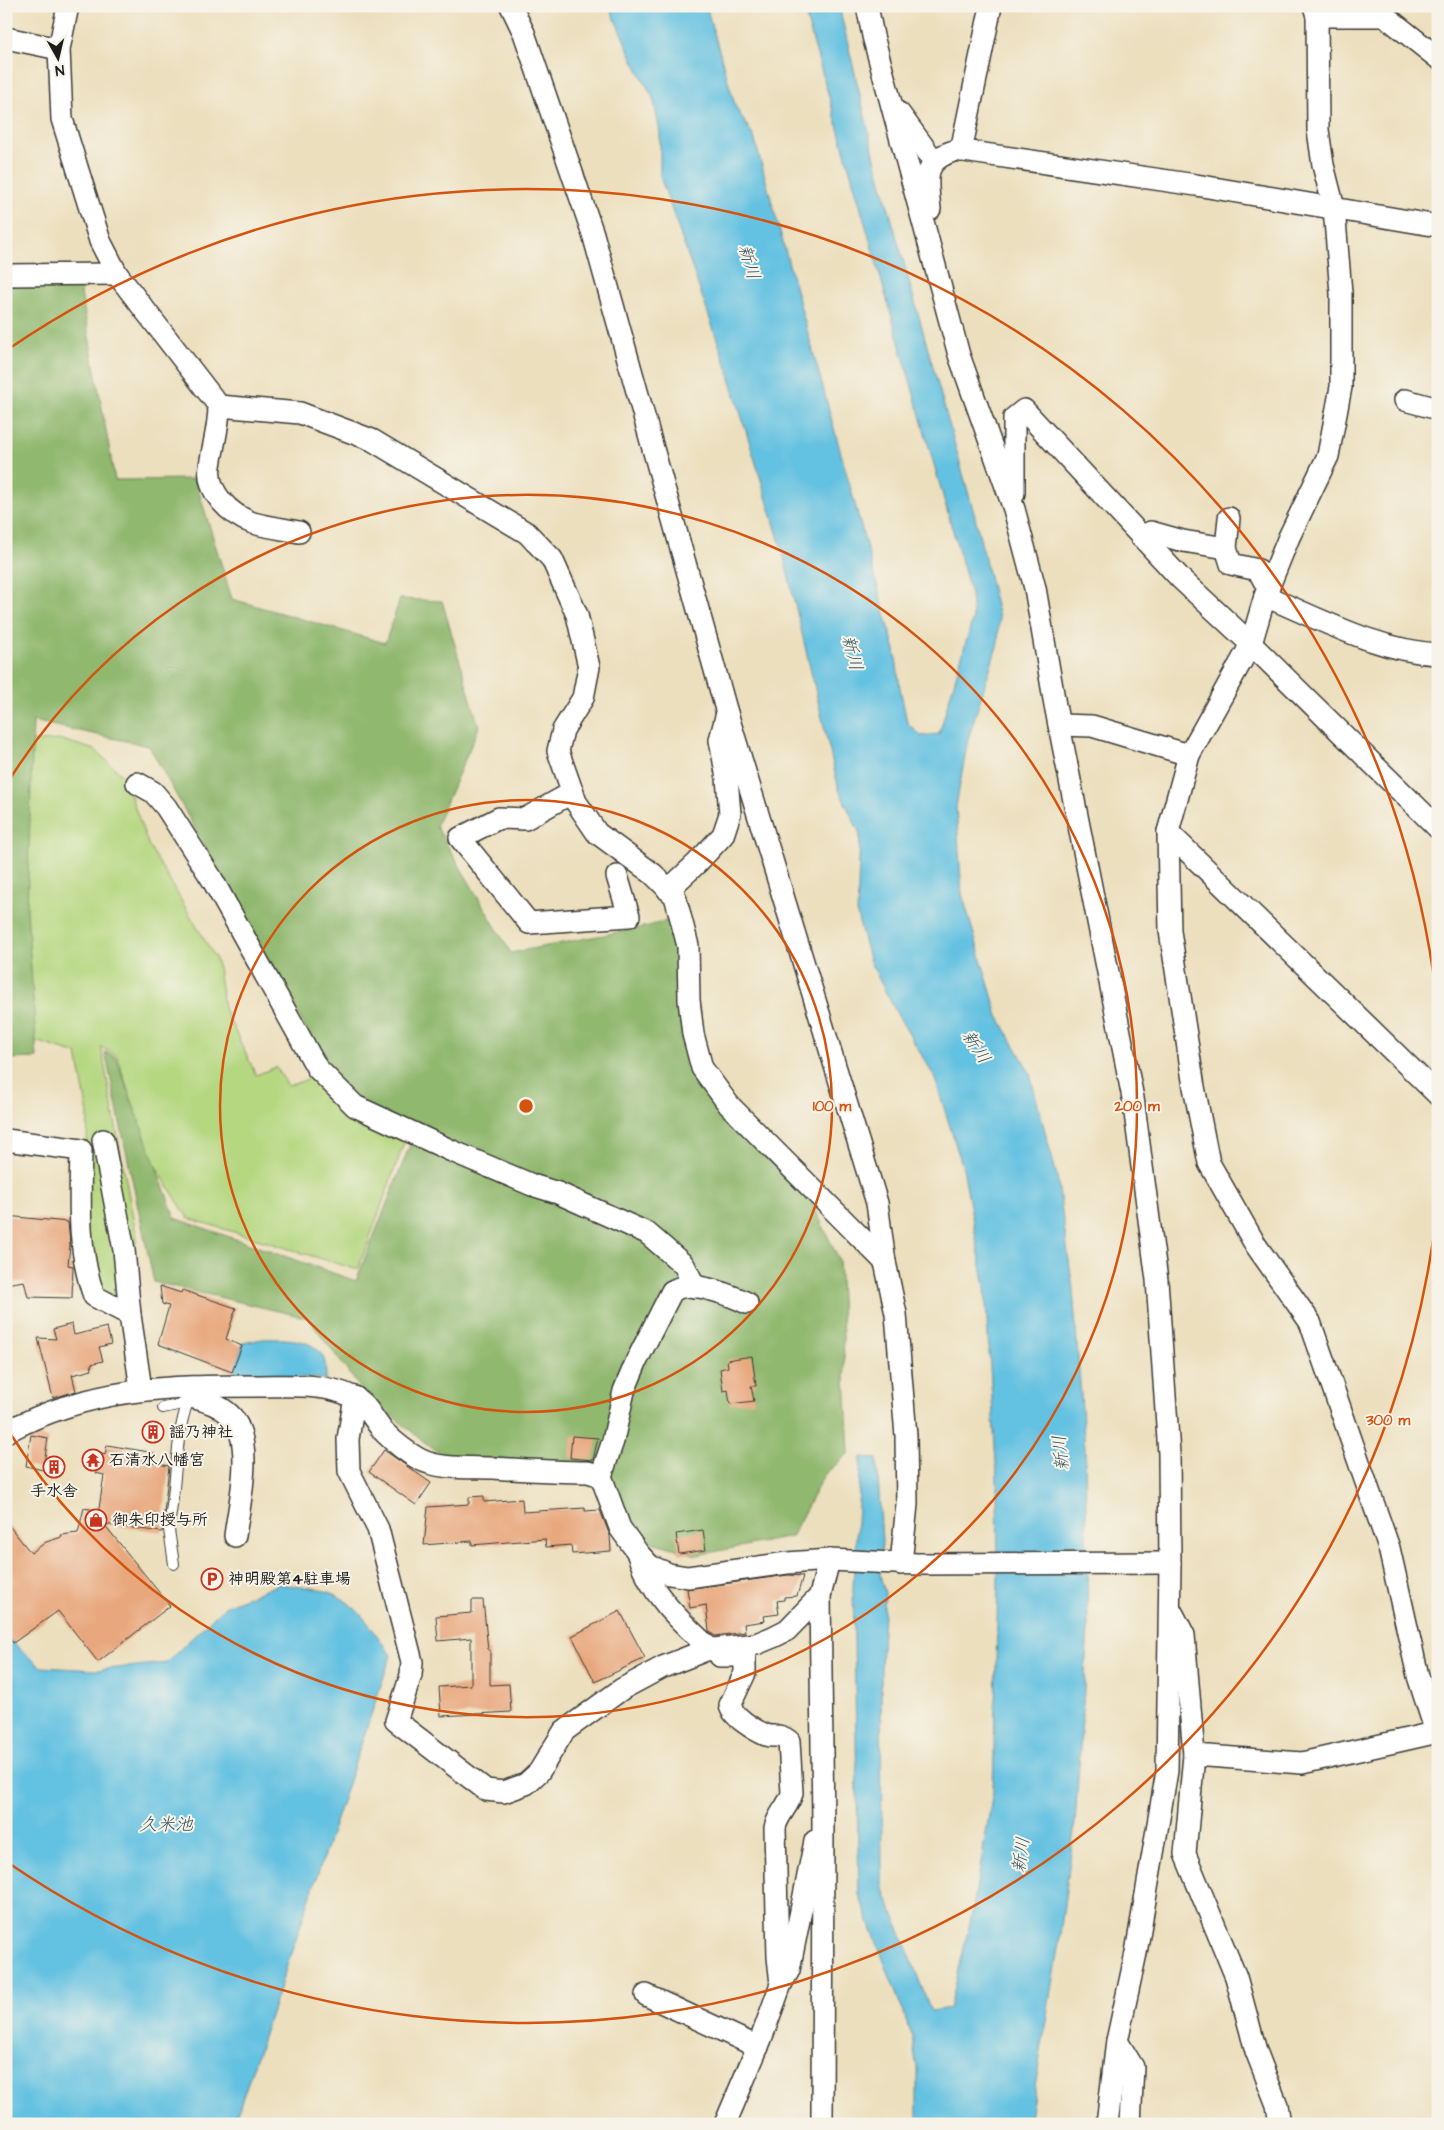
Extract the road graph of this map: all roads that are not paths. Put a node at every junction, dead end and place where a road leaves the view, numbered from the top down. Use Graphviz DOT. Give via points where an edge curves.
graph roads {
  1 [pos="68,6"];
  2 [pos="511,6"];
  3 [pos="867,6"];
  4 [pos="991,6"];
  5 [pos="1316,11"];
  6 [pos="1385,11"];
  7 [pos="6,38"];
  8 [pos="59,49"];
  9 [pos="1438,58"];
  10 [pos="891,101"];
  11 [pos="961,151"];
  12 [pos="934,161"];
  13 [pos="1334,208"];
  14 [pos="1438,226"];
  15 [pos="934,262"];
  16 [pos="6,274"];
  17 [pos="116,274"];
  18 [pos="1405,400"];
  19 [pos="219,406"];
  20 [pos="1438,409"];
  21 [pos="1014,509"];
  22 [pos="1229,518"];
  23 [pos="299,532"];
  24 [pos="1141,537"];
  25 [pos="1226,548"];
  26 [pos="1266,592"];
  27 [pos="1251,644"];
  28 [pos="1438,654"];
  29 [pos="727,713"];
  30 [pos="1059,725"];
  31 [pos="1189,755"];
  32 [pos="137,783"];
  33 [pos="573,792"];
  34 [pos="1438,828"];
  35 [pos="1168,832"];
  36 [pos="617,876"];
  37 [pos="668,890"];
  38 [pos="1438,1095"];
  39 [pos="6,1140"];
  40 [pos="103,1140"];
  41 [pos="885,1262"];
  42 [pos="695,1287"];
  43 [pos="747,1303"];
  44 [pos="130,1315"];
  45 [pos="141,1389"];
  46 [pos="191,1395"];
  47 [pos="355,1397"];
  48 [pos="163,1408"];
  49 [pos="6,1432"];
  50 [pos="601,1476"];
  51 [pos="234,1536"];
  52 [pos="638,1553"];
  53 [pos="839,1561"];
  54 [pos="1162,1563"];
  55 [pos="174,1564"];
  56 [pos="902,1564"];
  57 [pos="820,1596"];
  58 [pos="1170,1607"];
  59 [pos="708,1650"];
  60 [pos="1437,1732"];
  61 [pos="1194,1755"];
  62 [pos="823,1823"];
  63 [pos="781,1984"];
  64 [pos="646,1995"];
  65 [pos="1117,2041"];
  66 [pos="758,2048"];
  67 [pos="725,2124"];
  68 [pos="822,2124"];
  69 [pos="1107,2124"];
  70 [pos="1130,2124"];
  71 [pos="1280,2124"];
  1 -- 8 [label="street"];
  2 -- 29 [label="street" via="524,33 593,234"];
  3 -- 10 [label="street"];
  4 -- 11 [label="street"];
  5 -- 6 [label="street"];
  5 -- 13 [label="street" via="1318,130"];
  6 -- 9 [label="street"];
  7 -- 8 [label="street"];
  8 -- 17 [label="street" via="62,119 100,241"];
  10 -- 12 [label="street"];
  10 -- 15 [label="street"];
  11 -- 12 [label="street" via="942,154"];
  11 -- 13 [label="street"];
  12 -- 15 [label="street" via="927,176"];
  13 -- 14 [label="street"];
  13 -- 26 [label="street" via="1341,293 1341,387 1328,456"];
  15 -- 21 [label="street" via="960,355"];
  16 -- 17 [label="street"];
  17 -- 19 [label="street"];
  18 -- 20 [label="street"];
  19 -- 23 [label="street" via="219,424 209,469 213,492 231,511 252,522"];
  19 -- 33 [label="street" via="300,413 372,440 527,532 552,559 577,615 589,667 583,698 563,730 558,751"];
  21 -- 24 [label="street" via="1014,418 1024,410"];
  21 -- 30 [label="street" via="1035,588"];
  22 -- 25 [label="street"];
  24 -- 25 [label="street" via="1151,532 1183,542"];
  24 -- 27 [label="street" via="1180,579"];
  25 -- 26 [label="street" via="1231,564 1258,570"];
  26 -- 27 [label="street"];
  26 -- 28 [label="street" via="1374,641 1420,653"];
  27 -- 31 [label="street"];
  27 -- 34 [label="street"];
  29 -- 37 [label="street" via="720,740 730,814 723,835"];
  29 -- 41 [label="street" via="877,1203"];
  30 -- 31 [label="street" via="1092,726"];
  30 -- 54 [label="street" via="1133,1098 1157,1280 1169,1444"];
  31 -- 35 [label="street"];
  32 -- 42 [label="street" via="153,792 166,807 217,887 317,1068 355,1106 452,1151 647,1232 684,1265"];
  33 -- 36 [label="street" via="524,819 499,818 460,838 529,923 629,916"];
  33 -- 37 [label="street" via="597,833"];
  35 -- 38 [label="street"];
  35 -- 60 [label="street" via="1170,931 1209,1164 1255,1244 1310,1322 1389,1548 1418,1676"];
  37 -- 41 [label="street" via="675,896 688,946 689,1000 702,1068 729,1105"];
  39 -- 44 [label="street" via="81,1150 79,1214 87,1277 94,1296"];
  40 -- 44 [label="street" via="124,1250"];
  41 -- 56 [label="street" via="896,1314 906,1436 907,1504"];
  42 -- 43 [label="street"];
  42 -- 50 [label="street" via="684,1286 672,1291 637,1360 624,1391"];
  44 -- 45 [label="street"];
  45 -- 46 [label="street"];
  45 -- 49 [label="street" via="98,1397 47,1413"];
  46 -- 47 [label="street" via="312,1387"];
  46 -- 48 [label="lane"];
  46 -- 51 [label="street" via="230,1414 240,1432 244,1475"];
  46 -- 55 [label="lane" via="170,1518"];
  47 -- 50 [label="street" via="385,1433 419,1459 444,1466 588,1472"];
  47 -- 59 [label="street" via="348,1439 349,1471 378,1529 412,1662 396,1721 474,1782 493,1792 514,1790 526,1784 539,1772 564,1731 579,1718 622,1688 663,1667"];
  50 -- 52 [label="street" via="620,1528"];
  52 -- 53 [label="street" via="650,1566 688,1577 787,1562"];
  52 -- 59 [label="street" via="646,1577 660,1598"];
  53 -- 56 [label="street"];
  53 -- 57 [label="street"];
  54 -- 56 [label="street"];
  54 -- 58 [label="street"];
  57 -- 59 [label="street" via="787,1630 773,1638 756,1644"];
  57 -- 62 [label="street"];
  58 -- 61 [label="street" via="1184,1635"];
  58 -- 65 [label="street" via="1167,1771"];
  59 -- 63 [label="street" via="720,1656 745,1658 745,1672 730,1708 733,1713 767,1735 783,1736 789,1741 792,1793 775,1828"];
  60 -- 61 [label="street" via="1302,1763"];
  61 -- 71 [label="street" via="1185,1854 1236,1976 1256,2051 1277,2105"];
  62 -- 63 [label="street" via="814,1844 789,1970"];
  62 -- 68 [label="street"];
  63 -- 66 [label="street"];
  64 -- 66 [label="street"];
  65 -- 69 [label="street"];
  65 -- 70 [label="street" via="1133,2067"];
  66 -- 67 [label="street"];
}
